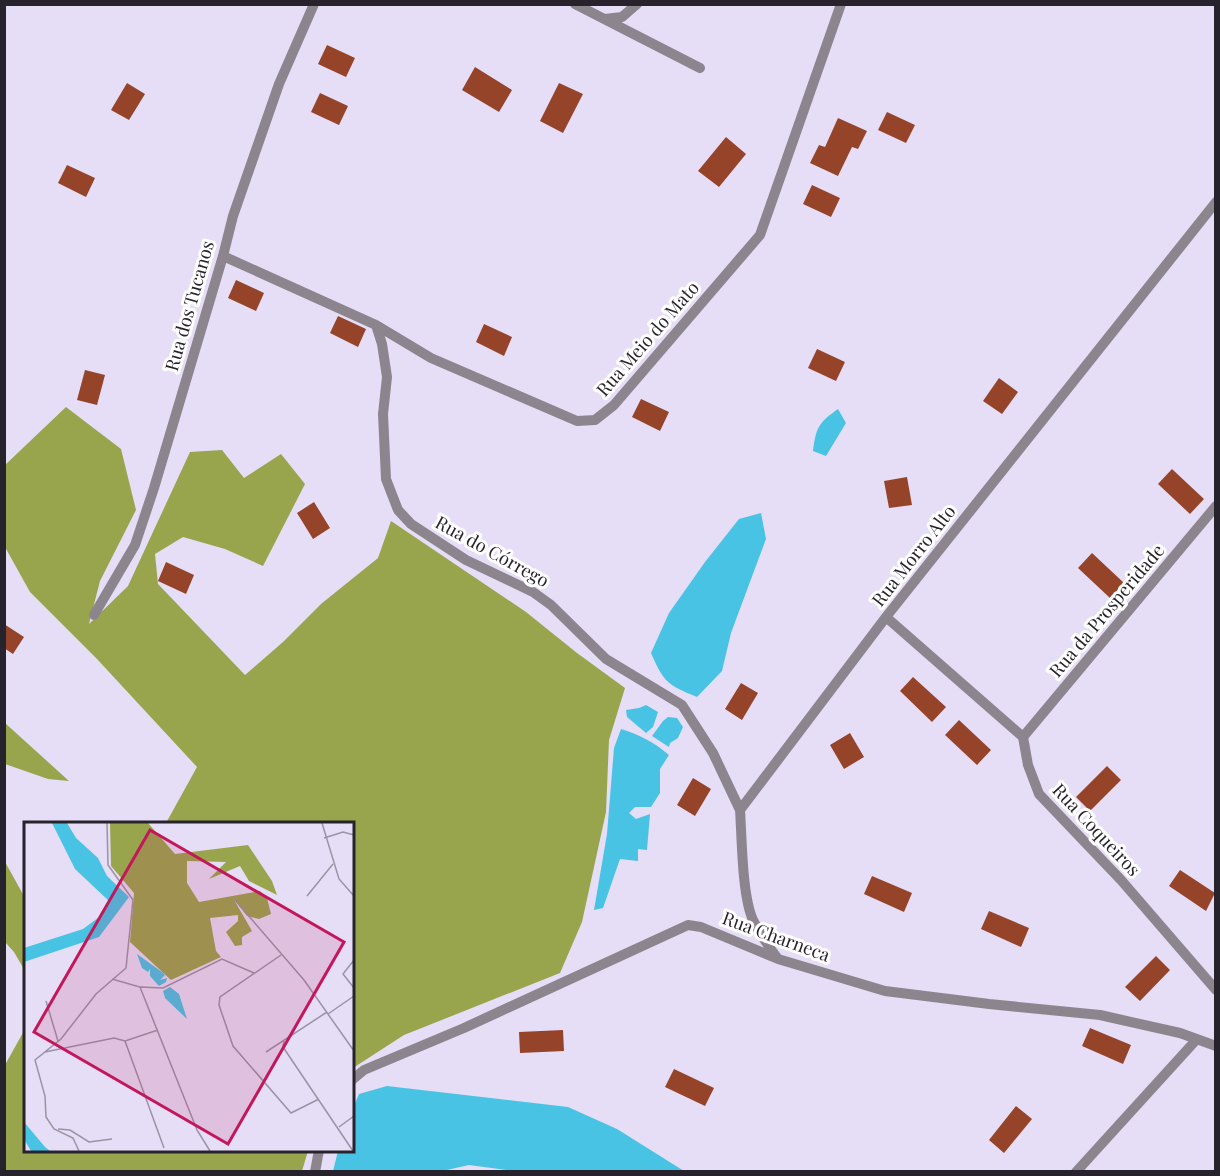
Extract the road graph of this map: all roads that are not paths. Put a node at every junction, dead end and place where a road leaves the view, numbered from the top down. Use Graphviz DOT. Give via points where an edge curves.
graph roads {
  1 [pos="314,4"];
  2 [pos="575,4"];
  3 [pos="637,4"];
  4 [pos="841,4"];
  5 [pos="604,19"];
  6 [pos="700,68"];
  7 [pos="1215,202"];
  8 [pos="223,256"];
  9 [pos="376,325"];
  10 [pos="1215,506"];
  11 [pos="94,615"];
  12 [pos="886,617"];
  13 [pos="1023,737"];
  14 [pos="740,810"];
  15 [pos="778,959"];
  16 [pos="1215,990"];
  17 [pos="1197,1039"];
  18 [pos="1215,1046"];
  19 [pos="354,1078"];
  20 [pos="320,1152"];
  21 [pos="315,1172"];
  22 [pos="1076,1172"];
  1 -- 8 [label="street, Rua dos Tucanos" via="279,84"];
  2 -- 5 [label="street"];
  3 -- 5 [label="street" via="622,17"];
  4 -- 9 [label="street, Rua Meio do Mato" via="760,235 614,405 595,420 577,421 431,358"];
  5 -- 6 [label="street"];
  7 -- 12 [label="street, Rua Morro Alto"];
  8 -- 9 [label="street, Rua Meio do Mato"];
  8 -- 11 [label="street, Rua dos Tucanos" via="135,545"];
  9 -- 14 [label="street, Rua do Córrego" via="387,377 383,414 386,479 399,510 411,524 466,560 533,592 606,659 682,705 713,753"];
  10 -- 13 [label="street, Rua da Prosperidade"];
  12 -- 13 [label="street"];
  12 -- 14 [label="street, Rua Morro Alto"];
  13 -- 16 [label="street, Rua Coqueiros" via="1039,794 1121,880"];
  14 -- 15 [label="street" via="748,904 753,920"];
  15 -- 17 [label="street, Rua Charneca" via="885,991 1100,1015"];
  15 -- 19 [label="street, Rua Charneca" via="688,925 364,1070"];
  17 -- 18 [label="street, Rua Charneca"];
  17 -- 22 [label="street"];
  20 -- 21 [label="street"];
}
